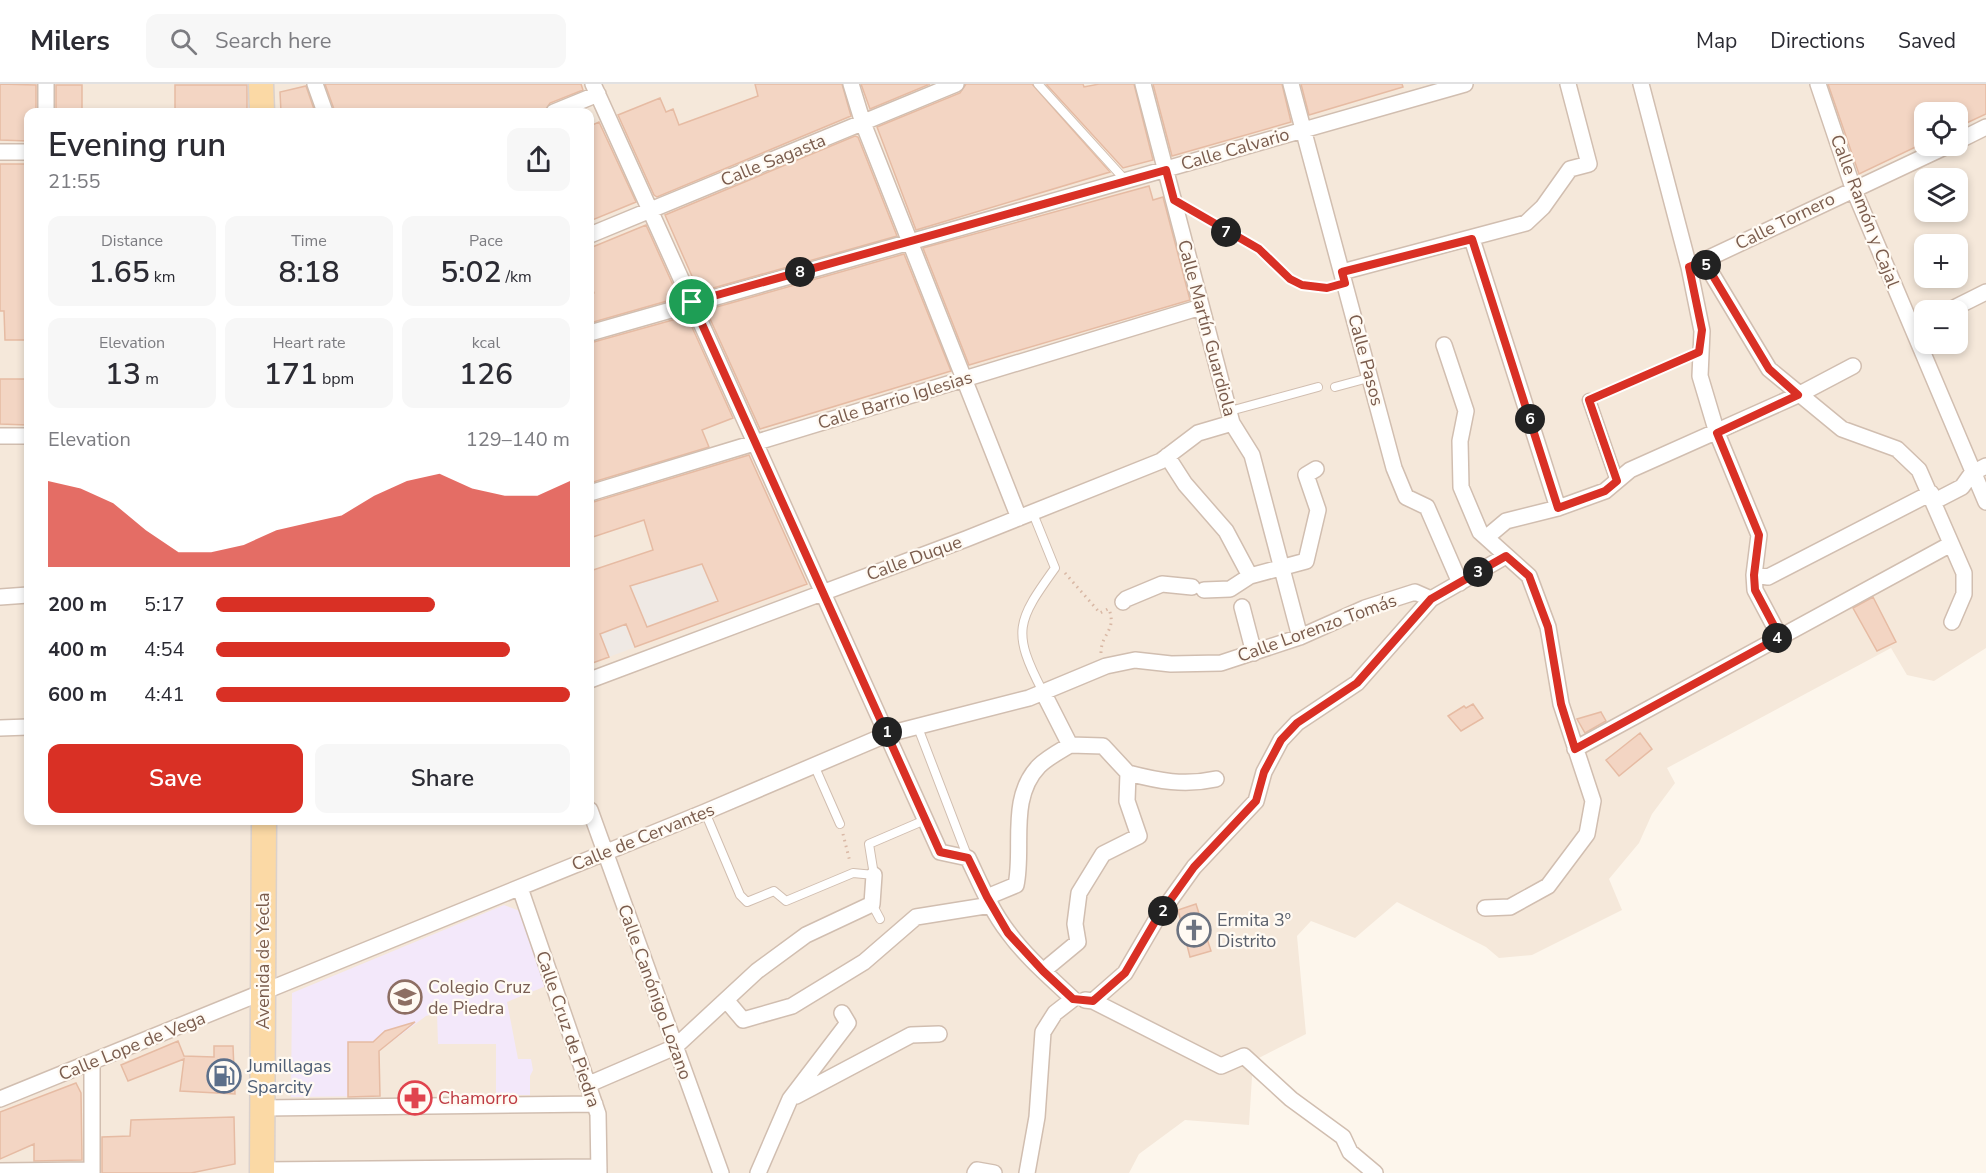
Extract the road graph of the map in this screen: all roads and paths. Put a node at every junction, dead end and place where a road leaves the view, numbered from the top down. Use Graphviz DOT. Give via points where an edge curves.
graph roads {
  1 [pos="46,84"];
  2 [pos="262,84"];
  3 [pos="315,84"];
  4 [pos="851,84"];
  5 [pos="956,84"];
  6 [pos="1038,84"];
  7 [pos="1143,84"];
  8 [pos="1291,84"];
  9 [pos="1465,84"];
  10 [pos="1568,84"];
  11 [pos="1641,84"];
  12 [pos="1818,84"];
  13 [pos="596,89"];
  14 [pos="46,108"];
  15 [pos="262,108"];
  16 [pos="324,108"];
  17 [pos="561,108"];
  18 [pos="863,123"];
  19 [pos="1986,128"];
  20 [pos="1303,129"];
  21 [pos="1968,136"];
  22 [pos="0,152"];
  23 [pos="24,152"];
  24 [pos="1925,156"];
  25 [pos="1166,170"];
  26 [pos="1126,181"];
  27 [pos="1853,188"];
  28 [pos="1174,200"];
  29 [pos="651,209"];
  30 [pos="594,233"];
  31 [pos="1472,239"];
  32 [pos="910,241"];
  33 [pos="1704,261"];
  34 [pos="1689,267"];
  35 [pos="1344,277"];
  36 [pos="1986,292"];
  37 [pos="1968,301"];
  38 [pos="692,302"];
  39 [pos="1201,307"];
  40 [pos="1914,318"];
  41 [pos="594,332"];
  42 [pos="1444,345"];
  43 [pos="1699,352"];
  44 [pos="1930,354"];
  45 [pos="1853,366"];
  46 [pos="1372,377"];
  47 [pos="964,378"];
  48 [pos="1318,387"];
  49 [pos="1335,387"];
  50 [pos="1798,395"];
  51 [pos="1589,400"];
  52 [pos="1231,417"];
  53 [pos="1717,433"];
  54 [pos="0,436"];
  55 [pos="24,436"];
  56 [pos="755,442"];
  57 [pos="1167,456"];
  58 [pos="1316,469"];
  59 [pos="1979,469"];
  60 [pos="1617,481"];
  61 [pos="594,492"];
  62 [pos="1932,498"];
  63 [pos="1986,502"];
  64 [pos="1558,508"];
  65 [pos="1025,515"];
  66 [pos="1487,537"];
  67 [pos="1951,544"];
  68 [pos="1506,556"];
  69 [pos="1282,567"];
  70 [pos="1055,568"];
  71 [pos="1754,575"];
  72 [pos="1250,576"];
  73 [pos="1460,583"];
  74 [pos="822,592"];
  75 [pos="24,595"];
  76 [pos="1239,596"];
  77 [pos="0,597"];
  78 [pos="1431,599"];
  79 [pos="1123,602"];
  80 [pos="1108,609"];
  81 [pos="1952,622"];
  82 [pos="1300,637"];
  83 [pos="1780,637"];
  84 [pos="1254,653"];
  85 [pos="1106,666"];
  86 [pos="594,678"];
  87 [pos="1036,695"];
  88 [pos="917,725"];
  89 [pos="0,728"];
  90 [pos="24,728"];
  91 [pos="888,734"];
  92 [pos="1070,744"];
  93 [pos="1575,749"];
  94 [pos="814,765"];
  95 [pos="1128,773"];
  96 [pos="1216,779"];
  97 [pos="705,812"];
  98 [pos="594,820"];
  99 [pos="925,820"];
  100 [pos="840,824"];
  101 [pos="264,825"];
  102 [pos="606,852"];
  103 [pos="968,858"];
  104 [pos="853,873"];
  105 [pos="874,875"];
  106 [pos="520,888"];
  107 [pos="989,901"];
  108 [pos="872,904"];
  109 [pos="1485,908"];
  110 [pos="880,919"];
  111 [pos="1043,971"];
  112 [pos="263,993"];
  113 [pos="1073,999"];
  114 [pos="727,1000"];
  115 [pos="1093,1001"];
  116 [pos="842,1013"];
  117 [pos="939,1034"];
  118 [pos="675,1047"];
  119 [pos="92,1063"];
  120 [pos="587,1085"];
  121 [pos="0,1099"];
  122 [pos="790,1099"];
  123 [pos="595,1104"];
  124 [pos="263,1108"];
  125 [pos="599,1170"];
  126 [pos="0,1171"];
  127 [pos="92,1171"];
  128 [pos="262,1172"];
  129 [pos="721,1173"];
  130 [pos="758,1173"];
  131 [pos="975,1173"];
  132 [pos="994,1173"];
  133 [pos="1027,1173"];
  134 [pos="1375,1173"];
  1 -- 14 [label="street"];
  2 -- 15 [label="main road"];
  3 -- 16 [label="street"];
  4 -- 18 [label="street"];
  5 -- 18 [label="street, Calle Sagasta"];
  6 -- 26 [label="lane"];
  7 -- 25 [label="street, Calle Martín Guardiola"];
  8 -- 20 [label="street, Calle Pasos"];
  9 -- 20 [label="street, Calle Calvario"];
  10 -- 31 [label="street" via="1589,164 1570,169 1527,223"];
  11 -- 34 [label="street"];
  12 -- 27 [label="street, Calle Ramón y Cajal"];
  13 -- 17 [label="street"];
  13 -- 29 [label="street"];
  18 -- 29 [label="street, Calle Sagasta"];
  18 -- 32 [label="street"];
  19 -- 21 [label="street"];
  20 -- 25 [label="street, Calle Calvario"];
  20 -- 35 [label="street, Calle Pasos"];
  22 -- 23 [label="street"];
  24 -- 27 [label="street, Calle Tornero"];
  25 -- 26 [label="street, Calle Calvario"];
  25 -- 28 [label="street, Calle Martín Guardiola"];
  26 -- 32 [label="street, Calle Calvario"];
  27 -- 33 [label="street, Calle Tornero"];
  27 -- 40 [label="street, Calle Ramón y Cajal"];
  28 -- 35 [label="lane" via="1259,249 1290,279 1302,285 1327,288"];
  28 -- 39 [label="street, Calle Martín Guardiola"];
  29 -- 30 [label="street, Calle Sagasta"];
  29 -- 38 [label="street"];
  31 -- 35 [label="street"];
  31 -- 64 [label="street"];
  32 -- 38 [label="street, Calle Calvario"];
  32 -- 47 [label="street"];
  33 -- 34 [label="street, Calle Tornero"];
  33 -- 50 [label="street" via="1769,369"];
  34 -- 43 [label="street" via="1702,330"];
  35 -- 46 [label="street, Calle Pasos"];
  36 -- 37 [label="street"];
  38 -- 41 [label="street, Calle Calvario"];
  38 -- 56 [label="street"];
  39 -- 47 [label="street, Calle Barrio Iglesias"];
  39 -- 52 [label="street, Calle Martín Guardiola"];
  42 -- 66 [label="street" via="1466,411 1460,441 1461,487 1480,532"];
  43 -- 51 [label="lane"];
  43 -- 53 [label="street" via="1700,376"];
  44 -- 59 [label="street, Calle Ramón y Cajal"];
  45 -- 50 [label="street"];
  46 -- 49 [label="lane"];
  46 -- 73 [label="street, Calle Pasos" via="1394,468 1406,497 1427,507"];
  47 -- 56 [label="street, Calle Barrio Iglesias"];
  47 -- 65 [label="street"];
  48 -- 52 [label="lane"];
  50 -- 53 [label="street"];
  50 -- 62 [label="street" via="1842,429 1897,449 1919,470"];
  51 -- 60 [label="street"];
  52 -- 57 [label="street, Calle Duque" via="1198,433"];
  52 -- 69 [label="street, Calle Martín Guardiola" via="1252,455"];
  53 -- 60 [label="street" via="1630,471"];
  53 -- 71 [label="street" via="1759,535"];
  54 -- 55 [label="street"];
  56 -- 61 [label="street, Calle Barrio Iglesias"];
  56 -- 74 [label="street"];
  57 -- 65 [label="street, Calle Duque"];
  57 -- 72 [label="street" via="1185,484 1226,531"];
  58 -- 69 [label="street" via="1306,475 1318,510 1306,561"];
  59 -- 62 [label="street" via="1962,487"];
  59 -- 63 [label="street, Calle Ramón y Cajal"];
  60 -- 64 [label="street" via="1605,491"];
  62 -- 67 [label="street"];
  62 -- 71 [label="street" via="1768,577"];
  64 -- 66 [label="street" via="1506,521"];
  65 -- 70 [label="lane"];
  65 -- 74 [label="street, Calle Duque"];
  66 -- 68 [label="street"];
  67 -- 81 [label="street" via="1964,573 1964,594"];
  67 -- 83 [label="street"];
  68 -- 73 [label="street"];
  68 -- 93 [label="street" via="1529,576 1548,627 1561,704"];
  69 -- 72 [label="street"];
  69 -- 82 [label="street, Calle Martín Guardiola"];
  70 -- 80 [label="path" via="1067,574 1100,613"];
  70 -- 87 [label="lane" via="1030,603 1020,628"];
  71 -- 83 [label="street" via="1755,590"];
  72 -- 76 [label="street"];
  73 -- 78 [label="street"];
  74 -- 86 [label="street, Calle Duque"];
  74 -- 91 [label="street"];
  75 -- 77 [label="street"];
  76 -- 79 [label="street" via="1230,589 1162,584"];
  76 -- 84 [label="street"];
  78 -- 82 [label="street, Calle Lorenzo Tomás" via="1415,592 1365,608"];
  78 -- 115 [label="street" via="1357,683 1297,723 1281,740 1264,772 1256,801 1194,867 1125,973"];
  79 -- 80 [label="path"];
  80 -- 85 [label="path" via="1113,620 1101,644"];
  82 -- 84 [label="street, Calle Lorenzo Tomás"];
  83 -- 93 [label="street"];
  84 -- 85 [label="street, Calle Lorenzo Tomás" via="1221,663 1135,660"];
  85 -- 87 [label="street, Calle Lorenzo Tomás"];
  87 -- 88 [label="street, Calle de Cervantes"];
  87 -- 92 [label="street"];
  88 -- 91 [label="street, Calle de Cervantes"];
  88 -- 103 [label="lane"];
  89 -- 90 [label="street"];
  91 -- 94 [label="street, Calle de Cervantes"];
  91 -- 99 [label="street"];
  92 -- 95 [label="street" via="1103,746"];
  92 -- 107 [label="street" via="1038,767 1027,787 1018,820 1020,864 1016,885"];
  93 -- 109 [label="street" via="1593,801 1587,834 1548,886 1510,907"];
  94 -- 97 [label="street, Calle de Cervantes"];
  94 -- 100 [label="lane"];
  95 -- 96 [label="street" via="1161,782 1194,784"];
  95 -- 111 [label="street" via="1127,801 1139,836 1103,854 1079,893 1075,924 1078,942"];
  97 -- 102 [label="street, Calle de Cervantes"];
  97 -- 104 [label="lane" via="740,895 747,902 774,891 786,901"];
  98 -- 102 [label="street, Calle Canónigo Lozano"];
  99 -- 103 [label="street" via="940,852"];
  99 -- 105 [label="lane" via="869,844"];
  100 -- 104 [label="path"];
  101 -- 112 [label="main road, Avenida de Yecla"];
  102 -- 106 [label="street, Calle de Cervantes"];
  102 -- 118 [label="street, Calle Canónigo Lozano"];
  103 -- 107 [label="street"];
  104 -- 105 [label="lane"];
  105 -- 108 [label="street"];
  106 -- 112 [label="street, Calle de Cervantes"];
  106 -- 120 [label="street, Calle Cruz de Piedra"];
  107 -- 111 [label="street" via="1008,933"];
  107 -- 114 [label="street" via="916,917 864,962 792,1006 743,1020"];
  108 -- 110 [label="lane"];
  108 -- 114 [label="street" via="806,935 757,971"];
  111 -- 113 [label="street"];
  112 -- 119 [label="street, Calle Lope de Vega"];
  112 -- 124 [label="main road, Avenida de Yecla"];
  113 -- 115 [label="street"];
  113 -- 133 [label="street" via="1055,1013 1043,1032 1037,1117"];
  114 -- 118 [label="street"];
  115 -- 134 [label="street" via="1221,1066 1244,1056 1291,1099 1343,1137 1350,1152"];
  116 -- 122 [label="street" via="848,1023"];
  117 -- 122 [label="street" via="911,1035"];
  118 -- 120 [label="street"];
  118 -- 129 [label="street, Calle Canónigo Lozano"];
  119 -- 121 [label="street, Calle Lope de Vega"];
  119 -- 127 [label="street"];
  120 -- 123 [label="street, Calle Cruz de Piedra"];
  122 -- 130 [label="street"];
  123 -- 124 [label="street"];
  123 -- 125 [label="street, Calle Cruz de Piedra"];
  124 -- 128 [label="main road, Avenida de Yecla"];
  125 -- 128 [label="street"];
  126 -- 127 [label="street"];
  131 -- 132 [label="street"];
}
